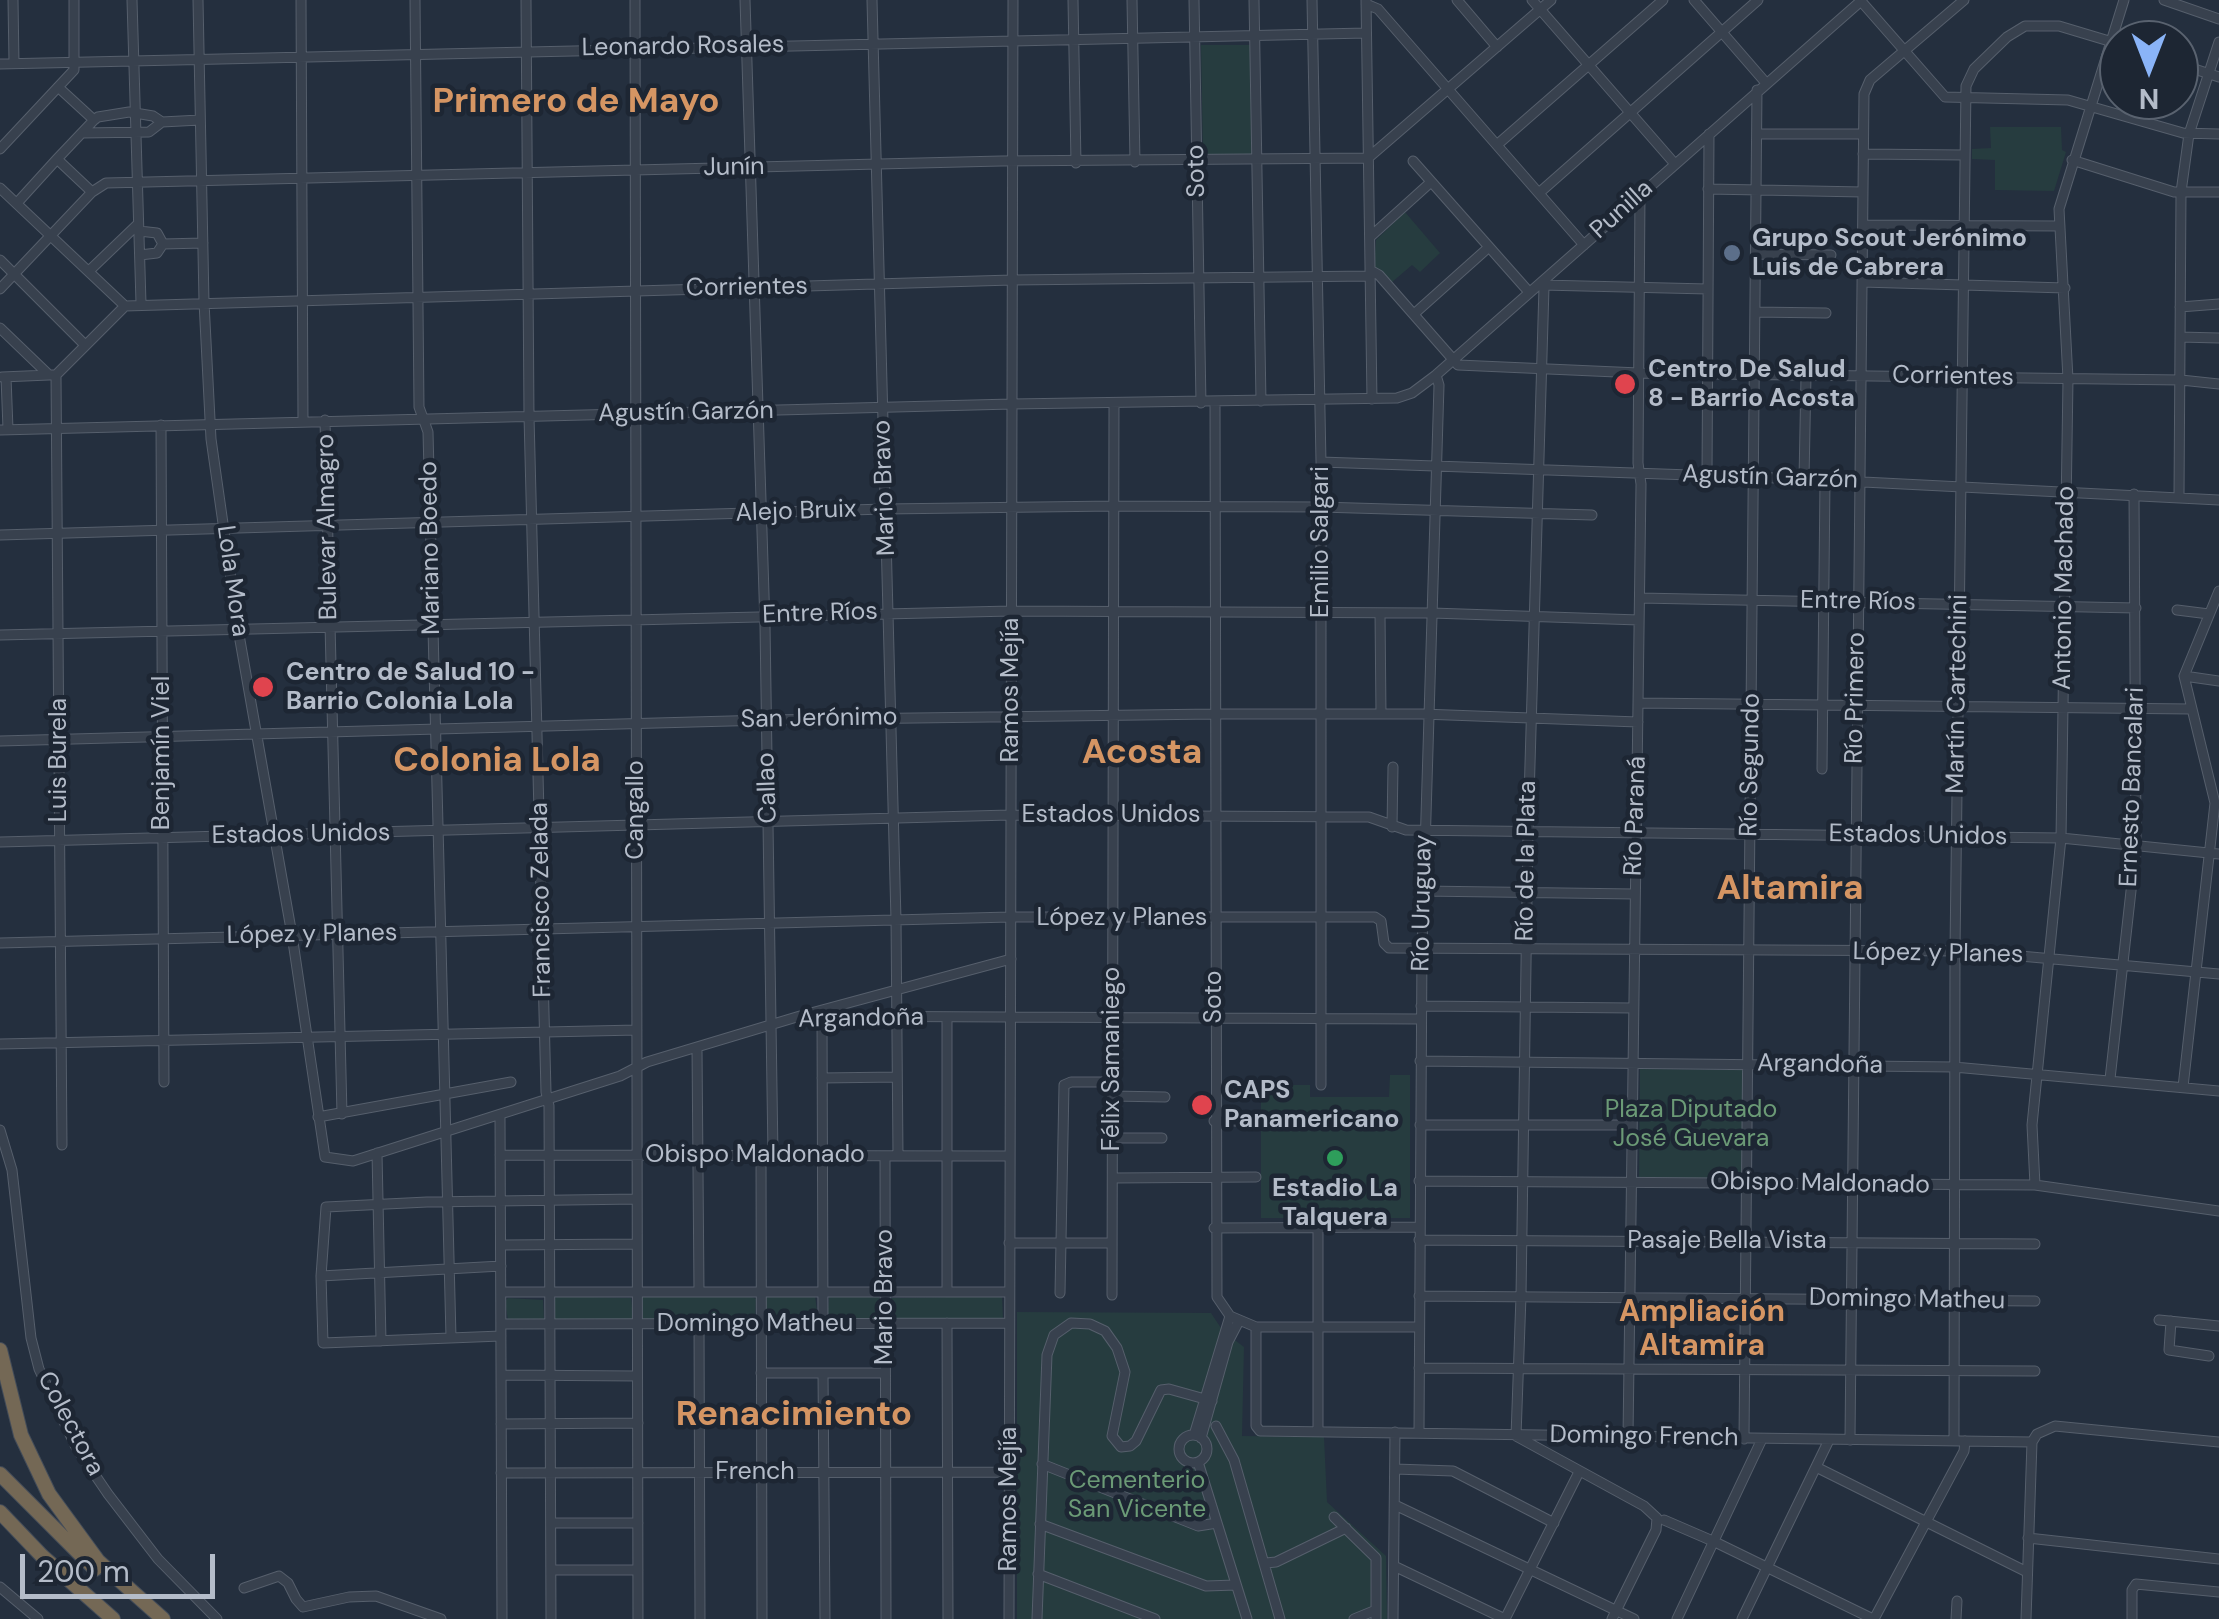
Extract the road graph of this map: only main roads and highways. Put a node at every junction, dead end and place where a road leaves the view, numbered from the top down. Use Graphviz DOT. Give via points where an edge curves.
graph roads {
  1 [pos="0,1350"];
  2 [pos="0,1474"];
  3 [pos="0,1512"];
  4 [pos="0,1524"];
  5 [pos="108,1615"];
  6 [pos="153,1619"];
  7 [pos="163,1619"];
  1 -- 7 [label="highway" via="21,1434 49,1494 98,1561"];
  2 -- 6 [label="highway"];
  3 -- 5 [label="highway"];
  4 -- 5 [label="highway" via="62,1584"];
}
